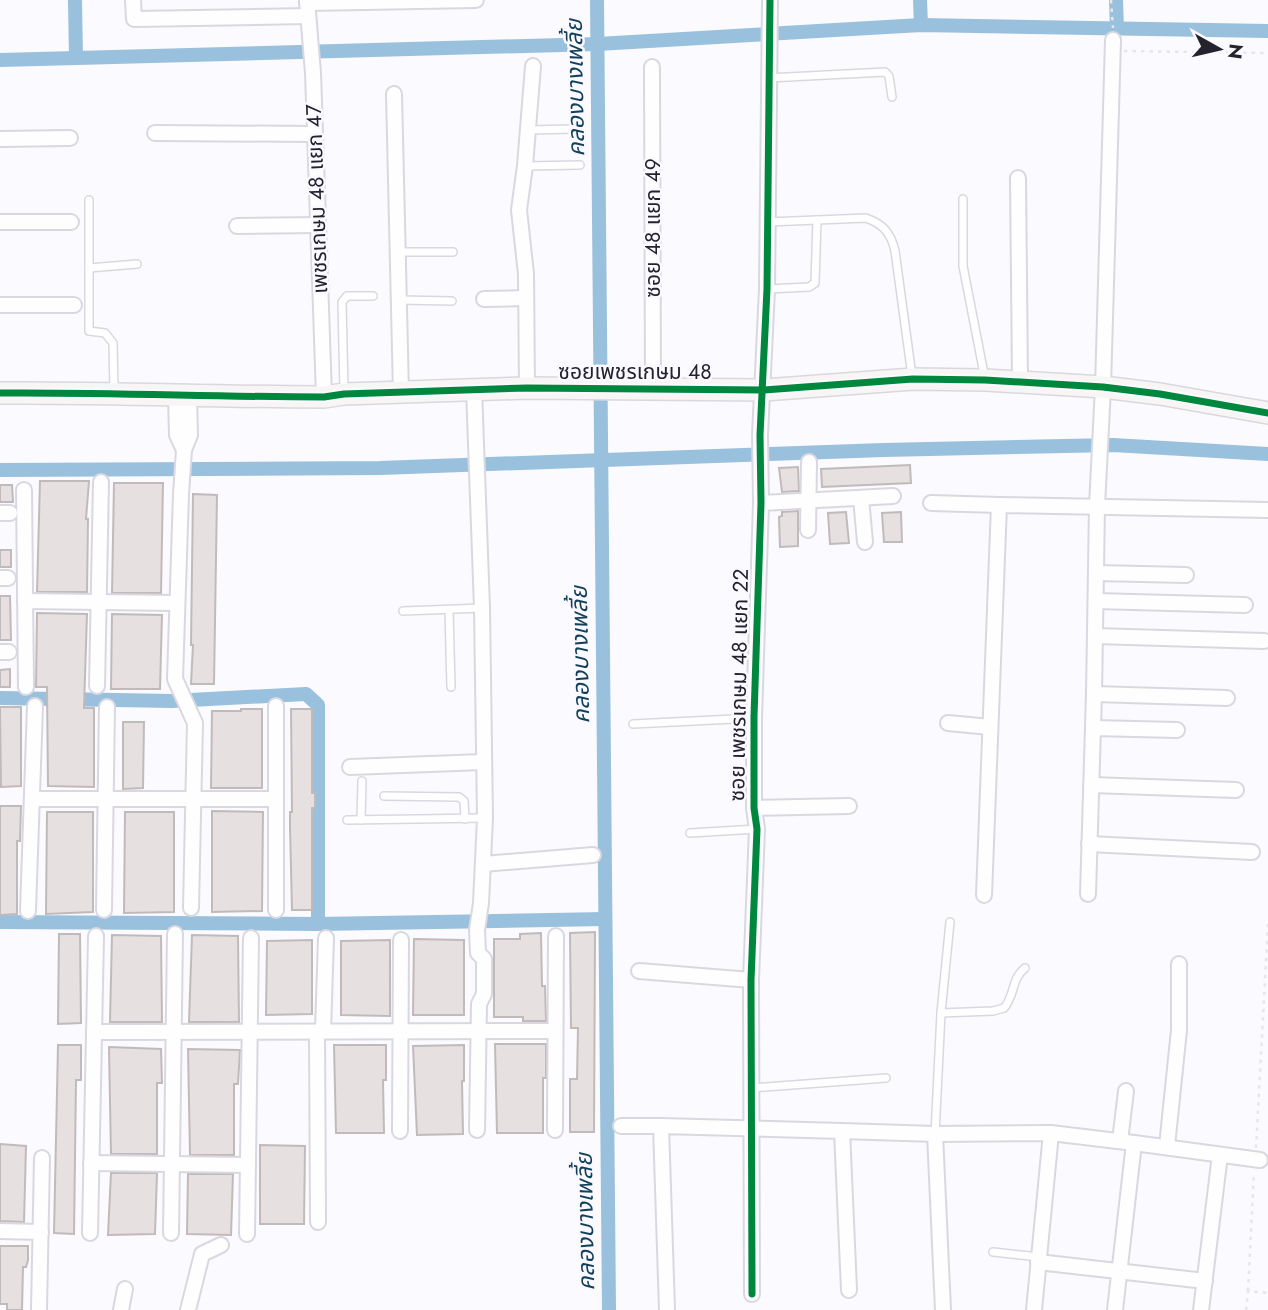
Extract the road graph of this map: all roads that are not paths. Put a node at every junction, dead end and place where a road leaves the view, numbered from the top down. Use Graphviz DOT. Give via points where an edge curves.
graph roads {
  1 [pos="134,0"];
  2 [pos="476,0"];
  3 [pos="770,0"];
  4 [pos="307,6"];
  5 [pos="1113,45"];
  6 [pos="533,66"];
  7 [pos="653,67"];
  8 [pos="768,78"];
  9 [pos="394,94"];
  10 [pos="892,97"];
  11 [pos="575,129"];
  12 [pos="527,130"];
  13 [pos="155,133"];
  14 [pos="314,134"];
  15 [pos="70,138"];
  16 [pos="0,139"];
  17 [pos="580,165"];
  18 [pos="525,166"];
  19 [pos="1018,178"];
  20 [pos="963,199"];
  21 [pos="89,200"];
  22 [pos="817,220"];
  23 [pos="0,222"];
  24 [pos="71,222"];
  25 [pos="767,222"];
  26 [pos="318,225"];
  27 [pos="237,226"];
  28 [pos="397,252"];
  29 [pos="453,252"];
  30 [pos="136,264"];
  31 [pos="89,268"];
  32 [pos="766,289"];
  33 [pos="373,296"];
  34 [pos="526,298"];
  35 [pos="484,299"];
  36 [pos="397,300"];
  37 [pos="452,301"];
  38 [pos="0,305"];
  39 [pos="74,305"];
  40 [pos="913,379"];
  41 [pos="985,380"];
  42 [pos="1020,381"];
  43 [pos="1104,387"];
  44 [pos="527,388"];
  45 [pos="474,389"];
  46 [pos="653,390"];
  47 [pos="764,390"];
  48 [pos="114,392"];
  49 [pos="0,393"];
  50 [pos="401,393"];
  51 [pos="183,396"];
  52 [pos="334,396"];
  53 [pos="1268,413"];
  54 [pos="809,461"];
  55 [pos="101,482"];
  56 [pos="24,490"];
  57 [pos="893,496"];
  58 [pos="861,498"];
  59 [pos="808,500"];
  60 [pos="761,503"];
  61 [pos="931,503"];
  62 [pos="999,505"];
  63 [pos="1097,506"];
  64 [pos="1268,510"];
  65 [pos="808,530"];
  66 [pos="865,542"];
  67 [pos="1096,573"];
  68 [pos="1186,575"];
  69 [pos="25,601"];
  70 [pos="1096,601"];
  71 [pos="99,602"];
  72 [pos="176,603"];
  73 [pos="1245,605"];
  74 [pos="482,608"];
  75 [pos="449,610"];
  76 [pos="403,611"];
  77 [pos="1095,636"];
  78 [pos="1264,641"];
  79 [pos="97,686"];
  80 [pos="26,687"];
  81 [pos="451,687"];
  82 [pos="1094,694"];
  83 [pos="1227,698"];
  84 [pos="36,706"];
  85 [pos="276,706"];
  86 [pos="107,707"];
  87 [pos="754,718"];
  88 [pos="948,723"];
  89 [pos="633,724"];
  90 [pos="990,727"];
  91 [pos="1093,728"];
  92 [pos="1177,730"];
  93 [pos="483,762"];
  94 [pos="350,767"];
  95 [pos="362,781"];
  96 [pos="1091,785"];
  97 [pos="1236,790"];
  98 [pos="384,796"];
  99 [pos="106,798"];
  100 [pos="193,798"];
  101 [pos="32,799"];
  102 [pos="276,799"];
  103 [pos="849,806"];
  104 [pos="754,808"];
  105 [pos="485,818"];
  106 [pos="465,819"];
  107 [pos="347,820"];
  108 [pos="361,820"];
  109 [pos="757,829"];
  110 [pos="690,832"];
  111 [pos="1089,844"];
  112 [pos="1252,852"];
  113 [pos="593,855"];
  114 [pos="483,864"];
  115 [pos="1088,894"];
  116 [pos="984,895"];
  117 [pos="191,908"];
  118 [pos="104,910"];
  119 [pos="275,910"];
  120 [pos="28,911"];
  121 [pos="950,922"];
  122 [pos="175,934"];
  123 [pos="96,936"];
  124 [pos="556,936"];
  125 [pos="251,938"];
  126 [pos="326,938"];
  127 [pos="401,940"];
  128 [pos="1179,964"];
  129 [pos="1025,968"];
  130 [pos="639,971"];
  131 [pos="751,980"];
  132 [pos="941,1013"];
  133 [pos="401,1031"];
  134 [pos="478,1031"];
  135 [pos="555,1031"];
  136 [pos="94,1032"];
  137 [pos="174,1032"];
  138 [pos="249,1032"];
  139 [pos="320,1032"];
  140 [pos="886,1078"];
  141 [pos="751,1088"];
  142 [pos="1126,1091"];
  143 [pos="621,1126"];
  144 [pos="661,1126"];
  145 [pos="751,1127"];
  146 [pos="477,1129"];
  147 [pos="555,1130"];
  148 [pos="400,1131"];
  149 [pos="842,1131"];
  150 [pos="1051,1133"];
  151 [pos="935,1135"];
  152 [pos="1127,1142"];
  153 [pos="1167,1146"];
  154 [pos="42,1158"];
  155 [pos="1258,1159"];
  156 [pos="91,1163"];
  157 [pos="1219,1163"];
  158 [pos="172,1164"];
  159 [pos="248,1165"];
  160 [pos="318,1222"];
  161 [pos="0,1231"];
  162 [pos="41,1232"];
  163 [pos="90,1233"];
  164 [pos="171,1233"];
  165 [pos="247,1234"];
  166 [pos="221,1245"];
  167 [pos="993,1252"];
  168 [pos="1038,1259"];
  169 [pos="1121,1270"];
  170 [pos="1205,1280"];
  171 [pos="125,1290"];
  172 [pos="849,1290"];
  173 [pos="752,1294"];
  174 [pos="39,1310"];
  175 [pos="121,1310"];
  176 [pos="188,1310"];
  177 [pos="667,1310"];
  178 [pos="943,1310"];
  179 [pos="1034,1310"];
  180 [pos="1115,1310"];
  181 [pos="1201,1310"];
  1 -- 4 [label="street" via="134,19"];
  2 -- 4 [label="street"];
  3 -- 8 [label="street, ซอย เพชรเกษม 48 แยก 22"];
  4 -- 14 [label="street, เพชรเกษม 48 แยก 47"];
  5 -- 43 [label="street"];
  6 -- 12 [label="street"];
  7 -- 46 [label="street, ซอย 48 แยก 49"];
  8 -- 10 [label="lane" via="883,72 889,76"];
  8 -- 25 [label="street, ซอย เพชรเกษม 48 แยก 22"];
  9 -- 28 [label="street"];
  11 -- 12 [label="lane"];
  12 -- 18 [label="street"];
  13 -- 14 [label="street"];
  14 -- 26 [label="street, เพชรเกษม 48 แยก 47"];
  15 -- 16 [label="street"];
  17 -- 18 [label="lane"];
  18 -- 34 [label="street" via="519,210"];
  19 -- 42 [label="street"];
  20 -- 41 [label="lane" via="962,266"];
  21 -- 31 [label="lane"];
  22 -- 25 [label="lane"];
  22 -- 32 [label="lane" via="815,283"];
  22 -- 40 [label="lane" via="866,218 889,233"];
  23 -- 24 [label="street"];
  25 -- 32 [label="street, ซอย เพชรเกษม 48 แยก 22"];
  26 -- 27 [label="street"];
  26 -- 52 [label="street, เพชรเกษม 48 แยก 47"];
  28 -- 29 [label="lane"];
  28 -- 36 [label="street"];
  30 -- 31 [label="lane"];
  31 -- 48 [label="lane" via="89,331 105,333 113,343"];
  32 -- 47 [label="street, ซอย เพชรเกษม 48 แยก 22"];
  33 -- 52 [label="lane" via="347,296 342,302"];
  34 -- 35 [label="street"];
  34 -- 44 [label="street"];
  36 -- 37 [label="lane"];
  36 -- 50 [label="street"];
  38 -- 39 [label="street"];
  40 -- 41 [label="street, ซอยเพชรเกษม 48"];
  40 -- 47 [label="street, ซอยเพชรเกษม 48"];
  41 -- 42 [label="street, ซอยเพชรเกษม 48"];
  42 -- 43 [label="street, ซอยเพชรเกษม 48"];
  43 -- 53 [label="street, ซอยเพชรเกษม 48"];
  43 -- 63 [label="street"];
  44 -- 45 [label="street, ซอยเพชรเกษม 48"];
  44 -- 46 [label="street, ซอยเพชรเกษม 48"];
  45 -- 50 [label="street, ซอยเพชรเกษม 48"];
  45 -- 74 [label="street"];
  46 -- 47 [label="street, ซอยเพชรเกษม 48"];
  47 -- 60 [label="street, ซอย เพชรเกษม 48 แยก 22"];
  48 -- 49 [label="street, ซอยเพชรเกษม 48"];
  48 -- 51 [label="street, ซอยเพชรเกษม 48"];
  50 -- 52 [label="street, ซอยเพชรเกษม 48"];
  51 -- 52 [label="street, ซอยเพชรเกษม 48"];
  51 -- 72 [label="street" via="190,435 184,450"];
  54 -- 59 [label="street"];
  55 -- 71 [label="street"];
  56 -- 69 [label="street"];
  57 -- 58 [label="street"];
  58 -- 59 [label="street"];
  58 -- 66 [label="street"];
  59 -- 60 [label="street"];
  59 -- 65 [label="street"];
  60 -- 87 [label="street, ซอย เพชรเกษม 48 แยก 22"];
  61 -- 62 [label="street"];
  62 -- 63 [label="street"];
  62 -- 90 [label="street"];
  63 -- 64 [label="street"];
  63 -- 67 [label="street"];
  67 -- 68 [label="street"];
  67 -- 70 [label="street"];
  69 -- 71 [label="street"];
  69 -- 80 [label="street"];
  70 -- 73 [label="street"];
  70 -- 77 [label="street"];
  71 -- 72 [label="street"];
  71 -- 79 [label="street"];
  72 -- 100 [label="street" via="175,679 195,723"];
  74 -- 75 [label="lane"];
  74 -- 93 [label="street"];
  75 -- 76 [label="lane"];
  75 -- 81 [label="lane"];
  77 -- 78 [label="street"];
  77 -- 82 [label="street"];
  82 -- 83 [label="street"];
  82 -- 91 [label="street"];
  84 -- 101 [label="street"];
  85 -- 102 [label="street"];
  86 -- 99 [label="street"];
  87 -- 89 [label="lane"];
  87 -- 104 [label="street, ซอย เพชรเกษม 48 แยก 22"];
  88 -- 90 [label="street"];
  90 -- 116 [label="street"];
  91 -- 92 [label="street"];
  91 -- 96 [label="street"];
  93 -- 94 [label="street"];
  93 -- 105 [label="street"];
  95 -- 108 [label="lane"];
  96 -- 97 [label="street"];
  96 -- 111 [label="street"];
  98 -- 106 [label="lane" via="459,797 464,801"];
  99 -- 100 [label="street"];
  99 -- 101 [label="street"];
  99 -- 118 [label="street"];
  100 -- 102 [label="street"];
  100 -- 117 [label="street"];
  101 -- 120 [label="street"];
  102 -- 119 [label="street"];
  103 -- 104 [label="street"];
  104 -- 109 [label="street, ซอย เพชรเกษม 48 แยก 22"];
  105 -- 106 [label="lane"];
  105 -- 114 [label="street"];
  106 -- 108 [label="lane"];
  107 -- 108 [label="lane"];
  109 -- 110 [label="lane"];
  109 -- 131 [label="street, ซอย เพชรเกษม 48 แยก 22"];
  111 -- 112 [label="street"];
  111 -- 115 [label="street"];
  113 -- 114 [label="street"];
  114 -- 134 [label="street" via="477,930 478,953 484,960 484,993"];
  121 -- 132 [label="lane"];
  122 -- 137 [label="street"];
  123 -- 136 [label="street"];
  124 -- 135 [label="street"];
  125 -- 138 [label="street"];
  126 -- 139 [label="street"];
  127 -- 133 [label="street"];
  128 -- 153 [label="street" via="1179,1030"];
  129 -- 132 [label="lane" via="1014,980 1004,1008"];
  130 -- 131 [label="street"];
  131 -- 141 [label="street, ซอย เพชรเกษม 48 แยก 22"];
  132 -- 151 [label="lane"];
  133 -- 134 [label="street"];
  133 -- 139 [label="street"];
  133 -- 148 [label="street"];
  134 -- 135 [label="street"];
  134 -- 146 [label="street"];
  135 -- 147 [label="street"];
  136 -- 137 [label="street"];
  136 -- 156 [label="street"];
  137 -- 138 [label="street"];
  137 -- 158 [label="street"];
  138 -- 139 [label="street"];
  138 -- 159 [label="street"];
  139 -- 160 [label="street"];
  140 -- 141 [label="lane"];
  141 -- 145 [label="street, ซอย เพชรเกษม 48 แยก 22"];
  142 -- 152 [label="street"];
  143 -- 144 [label="street"];
  144 -- 145 [label="street"];
  144 -- 177 [label="street"];
  145 -- 149 [label="street"];
  145 -- 173 [label="street, ซอย เพชรเกษม 48 แยก 22"];
  149 -- 151 [label="street"];
  149 -- 172 [label="street"];
  150 -- 151 [label="street"];
  150 -- 152 [label="street"];
  150 -- 168 [label="street"];
  151 -- 178 [label="street"];
  152 -- 153 [label="street"];
  152 -- 169 [label="street"];
  153 -- 155 [label="street"];
  154 -- 162 [label="street"];
  156 -- 158 [label="street"];
  156 -- 163 [label="street"];
  157 -- 170 [label="street"];
  158 -- 159 [label="street"];
  158 -- 164 [label="street"];
  159 -- 165 [label="street"];
  161 -- 162 [label="street"];
  162 -- 174 [label="street"];
  166 -- 176 [label="street" via="202,1254"];
  167 -- 168 [label="lane"];
  168 -- 169 [label="street"];
  168 -- 179 [label="street"];
  169 -- 170 [label="street"];
  169 -- 180 [label="street"];
  170 -- 181 [label="street"];
  171 -- 175 [label="street"];
}
